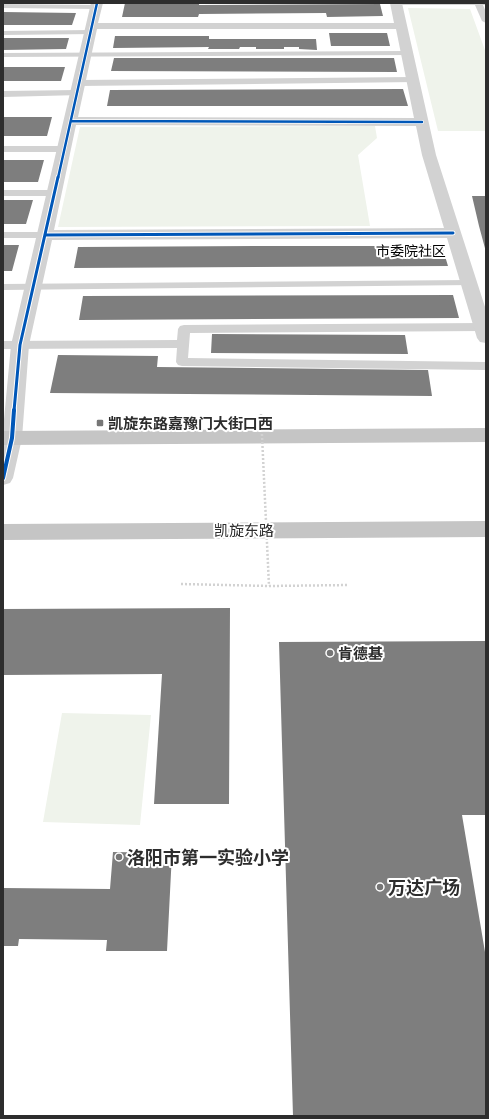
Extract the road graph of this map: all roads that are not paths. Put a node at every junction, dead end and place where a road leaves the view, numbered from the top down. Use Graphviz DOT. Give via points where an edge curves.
graph roads {
  1 [pos="396,3"];
  2 [pos="478,3"];
  3 [pos="486,3"];
  4 [pos="97,5"];
  5 [pos="3,6"];
  6 [pos="486,21"];
  7 [pos="401,26"];
  8 [pos="91,29"];
  9 [pos="3,33"];
  10 [pos="407,53"];
  11 [pos="86,54"];
  12 [pos="3,55"];
  13 [pos="413,80"];
  14 [pos="78,88"];
  15 [pos="3,94"];
  16 [pos="71,120"];
  17 [pos="422,122"];
  18 [pos="3,149"];
  19 [pos="64,149"];
  20 [pos="3,193"];
  21 [pos="54,193"];
  22 [pos="453,233"];
  23 [pos="3,235"];
  24 [pos="45,235"];
  25 [pos="469,283"];
  26 [pos="3,287"];
  27 [pos="33,287"];
  28 [pos="484,333"];
  29 [pos="183,344"];
  30 [pos="3,345"];
  31 [pos="20,345"];
  32 [pos="486,366"];
  33 [pos="486,435"];
  34 [pos="8,438"];
  35 [pos="3,478"];
  36 [pos="486,529"];
  37 [pos="3,532"];
  1 -- 2 [label="lane"];
  1 -- 7 [label="street"];
  2 -- 3 [label="lane"];
  2 -- 6 [label="lane"];
  4 -- 5 [label="lane"];
  4 -- 8 [label="street"];
  7 -- 8 [label="street"];
  7 -- 10 [label="street"];
  8 -- 9 [label="lane"];
  8 -- 11 [label="street"];
  10 -- 11 [label="lane"];
  10 -- 13 [label="street"];
  11 -- 12 [label="lane"];
  11 -- 14 [label="street"];
  13 -- 14 [label="lane"];
  13 -- 17 [label="street"];
  14 -- 15 [label="lane"];
  14 -- 16 [label="street"];
  16 -- 17 [label="street"];
  16 -- 19 [label="street"];
  17 -- 22 [label="street"];
  18 -- 19 [label="lane"];
  19 -- 21 [label="street"];
  20 -- 21 [label="lane"];
  21 -- 24 [label="street"];
  22 -- 24 [label="street"];
  22 -- 25 [label="street"];
  23 -- 24 [label="lane"];
  24 -- 27 [label="street"];
  25 -- 27 [label="lane"];
  25 -- 28 [label="street"];
  26 -- 27 [label="lane"];
  27 -- 31 [label="street"];
  28 -- 29 [label="lane" via="184,329"];
  29 -- 31 [label="lane"];
  29 -- 32 [label="lane" via="182,362"];
  30 -- 31 [label="lane"];
  31 -- 34 [label="street"];
  33 -- 34 [label="main road"];
  34 -- 35 [label="street"];
  36 -- 37 [label="main road, 凯旋东路"];
}
